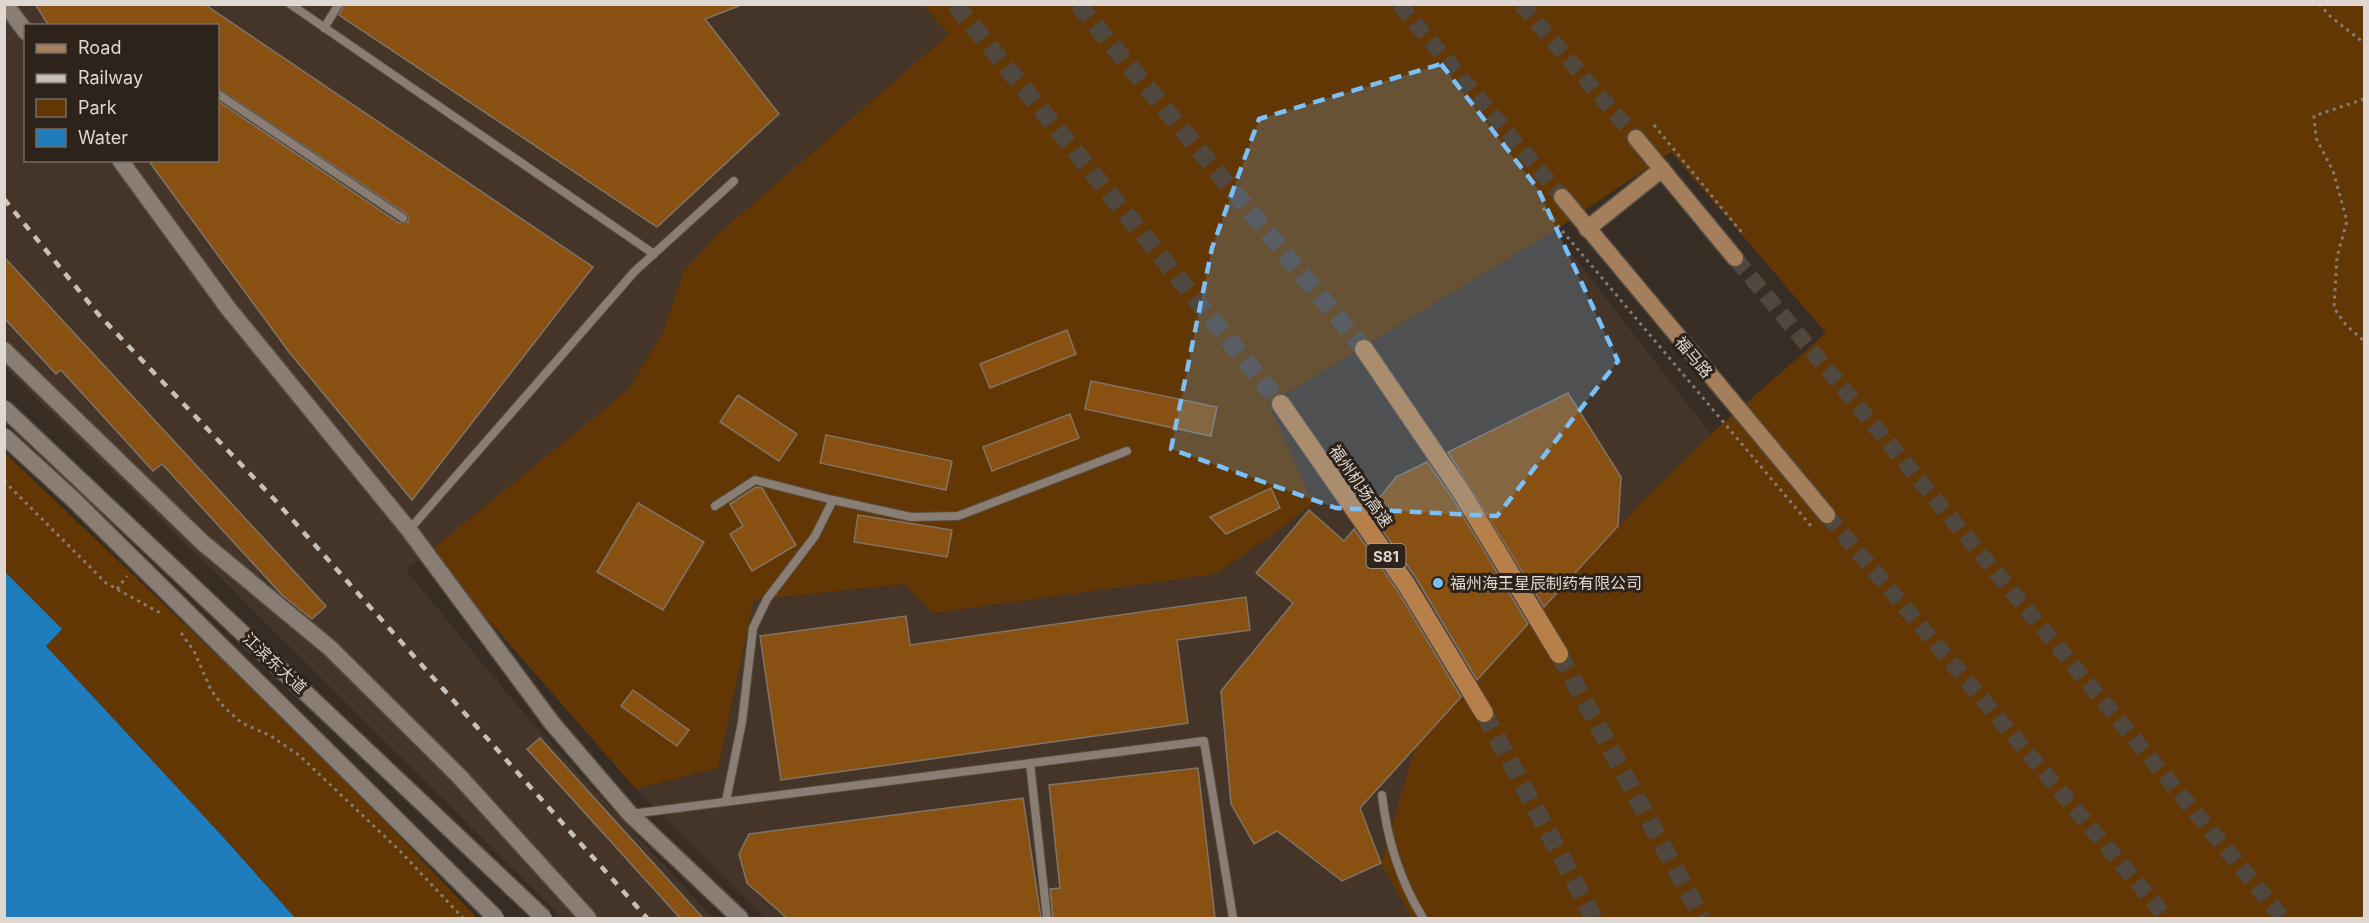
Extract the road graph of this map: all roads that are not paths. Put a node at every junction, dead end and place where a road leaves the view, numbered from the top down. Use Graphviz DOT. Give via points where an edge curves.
graph roads {
  1 [pos="5,4"];
  2 [pos="291,4"];
  3 [pos="339,4"];
  4 [pos="324,28"];
  5 [pos="24,29"];
  6 [pos="219,95"];
  7 [pos="1636,138"];
  8 [pos="121,162"];
  9 [pos="1662,169"];
  10 [pos="734,181"];
  11 [pos="1562,198"];
  12 [pos="403,218"];
  13 [pos="1587,229"];
  14 [pos="654,254"];
  15 [pos="1736,258"];
  16 [pos="1364,349"];
  17 [pos="4,350"];
  18 [pos="1281,404"];
  19 [pos="4,408"];
  20 [pos="4,436"];
  21 [pos="1127,452"];
  22 [pos="833,500"];
  23 [pos="715,506"];
  24 [pos="1827,515"];
  25 [pos="409,530"];
  26 [pos="1559,654"];
  27 [pos="1484,713"];
  28 [pos="1030,763"];
  29 [pos="1382,795"];
  30 [pos="726,801"];
  31 [pos="630,814"];
  32 [pos="496,918"];
  33 [pos="544,918"];
  34 [pos="588,918"];
  35 [pos="740,918"];
  36 [pos="1047,918"];
  37 [pos="1233,918"];
  38 [pos="1423,918"];
  1 -- 5 [label="street"];
  2 -- 4 [label="lane"];
  3 -- 4 [label="lane"];
  4 -- 14 [label="lane"];
  6 -- 12 [label="lane"];
  7 -- 9 [label="main road"];
  8 -- 25 [label="street" via="228,308"];
  9 -- 13 [label="main road"];
  9 -- 15 [label="main road"];
  10 -- 14 [label="lane"];
  11 -- 13 [label="main road, 福马路"];
  13 -- 24 [label="main road, 福马路"];
  14 -- 25 [label="lane"];
  16 -- 26 [label="highway" via="1460,490"];
  17 -- 34 [label="street" via="202,542 330,648 459,776"];
  18 -- 27 [label="highway, 福州机场高速 / S81" via="1406,584"];
  19 -- 33 [label="street, 江滨东大道, bridge"];
  20 -- 32 [label="street, bridge" via="74,500"];
  21 -- 22 [label="lane" via="958,516 911,517"];
  22 -- 23 [label="lane" via="755,480"];
  22 -- 30 [label="lane" via="814,536 767,599 753,628 742,722"];
  25 -- 31 [label="street" via="552,723"];
  28 -- 30 [label="lane"];
  28 -- 36 [label="lane"];
  28 -- 37 [label="lane" via="1204,741"];
  29 -- 38 [label="lane" via="1386,826 1408,895"];
  30 -- 31 [label="lane"];
  31 -- 35 [label="street"];
}
